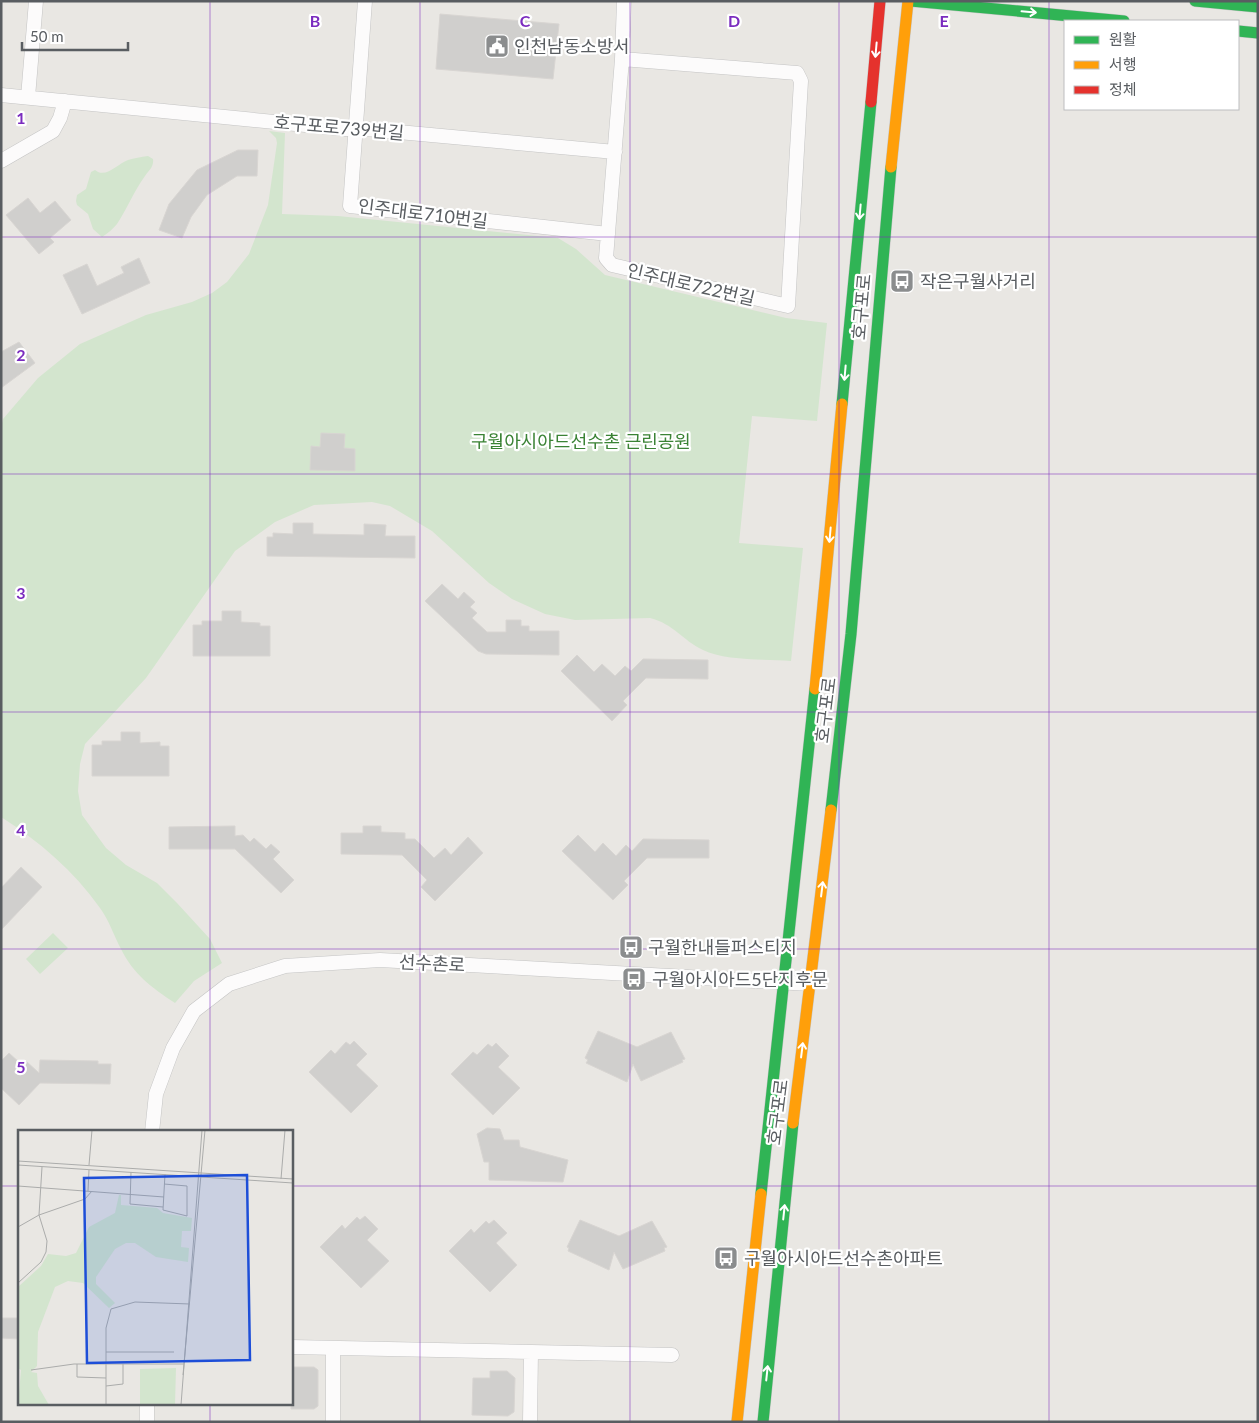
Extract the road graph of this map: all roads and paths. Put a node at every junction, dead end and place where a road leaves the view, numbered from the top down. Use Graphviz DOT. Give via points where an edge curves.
graph roads {
  1 [pos="36,1"];
  2 [pos="365,1"];
  3 [pos="624,1"];
  4 [pos="880,1"];
  5 [pos="909,1"];
  6 [pos="1195,1"];
  7 [pos="1258,7"];
  8 [pos="1113,20"];
  9 [pos="1239,31"];
  10 [pos="1258,33"];
  11 [pos="622,59"];
  12 [pos="1,95"];
  13 [pos="28,97"];
  14 [pos="64,101"];
  15 [pos="355,128"];
  16 [pos="615,152"];
  17 [pos="1,161"];
  18 [pos="608,234"];
  19 [pos="783,982"];
  20 [pos="811,984"];
  21 [pos="152,1130"];
  22 [pos="292,1347"];
  23 [pos="333,1348"];
  24 [pos="531,1352"];
  25 [pos="672,1355"];
  26 [pos="147,1406"];
  27 [pos="147,1422"];
  28 [pos="333,1422"];
  29 [pos="530,1422"];
  30 [pos="737,1422"];
  31 [pos="762,1422"];
  1 -- 13 [label="street"];
  2 -- 15 [label="street, 인주대로710번길"];
  3 -- 11 [label="street, 인주대로722번길"];
  4 -- 19 [label="main road, 호구포로, one-way" via="822,630"];
  5 -- 8 [label="main road, one-way"];
  20 -- 5 [label="main road, 호구포로, one-way" via="851,634 888,185"];
  6 -- 7 [label="main road"];
  9 -- 10 [label="main road"];
  11 -- 16 [label="street, 인주대로722번길"];
  11 -- 18 [label="street, 인주대로722번길" via="797,73 801,81 788,306 612,265 606,258"];
  12 -- 13 [label="street, 호구포로739번길"];
  13 -- 14 [label="street, 호구포로739번길"];
  14 -- 15 [label="street, 호구포로739번길"];
  14 -- 17 [label="street" via="53,131"];
  15 -- 16 [label="street, 호구포로739번길"];
  15 -- 18 [label="street, 인주대로710번길" via="350,206"];
  16 -- 18 [label="street, 인주대로722번길"];
  19 -- 20 [label="street, 선수촌로"];
  19 -- 21 [label="street, 선수촌로" via="380,960 286,966 230,984 194,1011 173,1048 156,1094"];
  19 -- 30 [label="main road, 호구포로"];
  31 -- 20 [label="main road, 호구포로, one-way" via="788,1162"];
  22 -- 23 [label="street"];
  23 -- 24 [label="street"];
  23 -- 28 [label="street"];
  24 -- 25 [label="street"];
  24 -- 29 [label="street"];
  26 -- 27 [label="street"];
}
